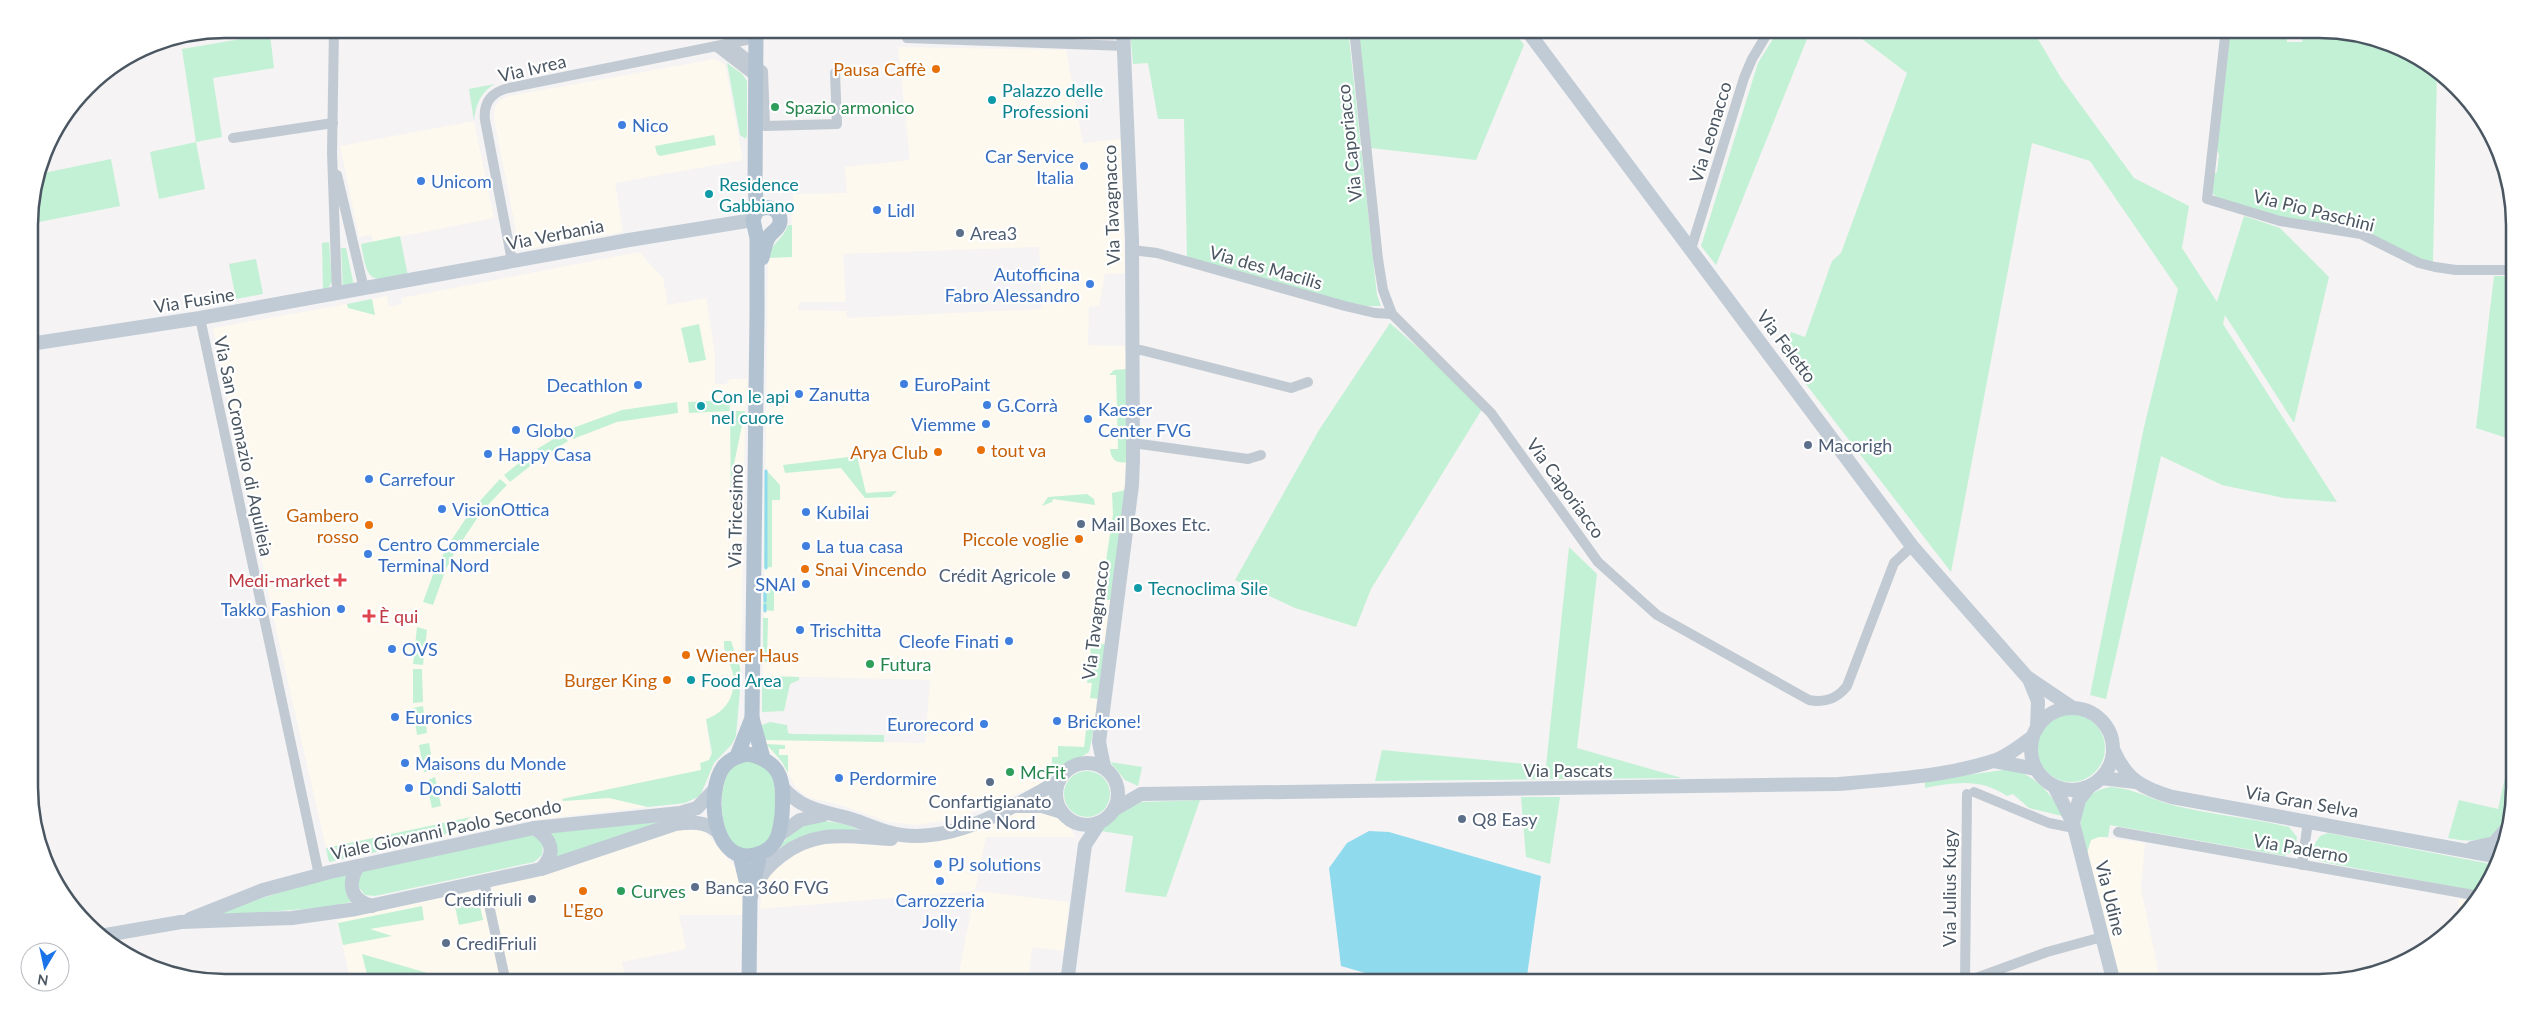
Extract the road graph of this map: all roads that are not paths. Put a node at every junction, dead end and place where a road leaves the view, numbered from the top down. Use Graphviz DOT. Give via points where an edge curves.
graph roads {
  1 [pos="334,38"];
  2 [pos="750,38"];
  3 [pos="755,38"];
  4 [pos="766,38"];
  5 [pos="907,38"];
  6 [pos="1124,38"];
  7 [pos="1355,38"];
  8 [pos="1533,38"];
  9 [pos="1765,38"];
  10 [pos="2225,38"];
  11 [pos="729,44"];
  12 [pos="1125,46"];
  13 [pos="717,47"];
  14 [pos="756,64"];
  15 [pos="834,73"];
  16 [pos="756,82"];
  17 [pos="333,123"];
  18 [pos="765,126"];
  19 [pos="233,138"];
  20 [pos="332,152"];
  21 [pos="759,217"];
  22 [pos="350,232"];
  23 [pos="771,233"];
  24 [pos="335,235"];
  25 [pos="1691,249"];
  26 [pos="1132,250"];
  27 [pos="512,262"];
  28 [pos="2506,270"];
  29 [pos="364,289"];
  30 [pos="337,294"];
  31 [pos="1392,314"];
  32 [pos="757,315"];
  33 [pos="200,318"];
  34 [pos="38,343"];
  35 [pos="1132,350"];
  36 [pos="1308,382"];
  37 [pos="1133,443"];
  38 [pos="1261,456"];
  39 [pos="1912,546"];
  40 [pos="2027,676"];
  41 [pos="2072,708"];
  42 [pos="752,718"];
  43 [pos="2035,733"];
  44 [pos="1098,742"];
  45 [pos="2114,751"];
  46 [pos="737,756"];
  47 [pos="763,758"];
  48 [pos="1994,761"];
  49 [pos="1084,762"];
  50 [pos="1104,767"];
  51 [pos="2036,769"];
  52 [pos="2101,778"];
  53 [pos="1115,780"];
  54 [pos="1059,781"];
  55 [pos="2136,782"];
  56 [pos="2054,786"];
  57 [pos="2089,787"];
  58 [pos="716,788"];
  59 [pos="783,788"];
  60 [pos="1141,794"];
  61 [pos="1015,806"];
  62 [pos="1114,809"];
  63 [pos="1062,812"];
  64 [pos="826,814"];
  65 [pos="2308,821"];
  66 [pos="1075,822"];
  67 [pos="1100,822"];
  68 [pos="2074,825"];
  69 [pos="534,828"];
  70 [pos="717,831"];
  71 [pos="2118,832"];
  72 [pos="779,834"];
  73 [pos="922,836"];
  74 [pos="2498,838"];
  75 [pos="1085,845"];
  76 [pos="2464,849"];
  77 [pos="760,854"];
  78 [pos="740,855"];
  79 [pos="2493,855"];
  80 [pos="2302,865"];
  81 [pos="358,866"];
  82 [pos="541,869"];
  83 [pos="319,874"];
  84 [pos="484,882"];
  85 [pos="2471,895"];
  86 [pos="750,899"];
  87 [pos="372,906"];
  88 [pos="181,922"];
  89 [pos="109,934"];
  90 [pos="2102,937"];
  91 [pos="504,975"];
  92 [pos="749,975"];
  93 [pos="1068,975"];
  94 [pos="1963,975"];
  95 [pos="1983,975"];
  96 [pos="2112,975"];
  1 -- 17 [label="street"];
  2 -- 11 [label="street, Via Ivrea"];
  3 -- 14 [label="main road, Via Tricesimo"];
  4 -- 18 [label="main road, Via Tricesimo"];
  5 -- 12 [label="street"];
  6 -- 12 [label="main road, Via Tavagnacco"];
  7 -- 31 [label="street, Via Caporiacco" via="1378,259 1383,290"];
  8 -- 25 [label="main road, Via Feletto"];
  9 -- 25 [label="street, Via Leonacco" via="1744,78"];
  10 -- 28 [label="street, Via Pio Paschini" via="2207,199 2280,221 2360,234 2427,265 2456,270"];
  11 -- 13 [label="street, Via Ivrea"];
  11 -- 14 [label="street"];
  12 -- 26 [label="main road, Via Tavagnacco"];
  13 -- 16 [label="street" via="752,74"];
  13 -- 27 [label="street, Via Ivrea" via="508,88 492,94 485,108 485,120"];
  14 -- 16 [label="main road, Via Tricesimo"];
  14 -- 18 [label="street, Via Tricesimo" via="763,73"];
  15 -- 18 [label="street" via="837,124"];
  16 -- 21 [label="main road, Via Tricesimo" via="755,188"];
  17 -- 19 [label="street"];
  17 -- 20 [label="street"];
  18 -- 21 [label="main road, Via Tricesimo" via="764,188"];
  20 -- 22 [label="street"];
  20 -- 24 [label="street"];
  21 -- 23 [label="main road" via="764,234"];
  21 -- 23 [label="main road, Via Tricesimo" via="776,211 780,219 777,229"];
  21 -- 27 [label="main road, Via Verbania"];
  21 -- 32 [label="main road, Via Tricesimo"];
  22 -- 24 [label="street"];
  22 -- 29 [label="street"];
  23 -- 32 [label="main road, Via Tricesimo" via="763,256"];
  24 -- 30 [label="street"];
  25 -- 39 [label="main road, Via Feletto"];
  26 -- 31 [label="street, Via des Macilis" via="1157,253 1345,306"];
  26 -- 35 [label="main road, Via Tavagnacco"];
  27 -- 29 [label="main road, Via Verbania"];
  29 -- 30 [label="main road, Via Fusine"];
  30 -- 33 [label="main road, Via Fusine"];
  31 -- 39 [label="street, Via Caporiacco" via="1491,413 1598,562 1657,615 1809,700 1831,700 1847,686 1894,563"];
  32 -- 42 [label="main road, Via Tricesimo"];
  33 -- 34 [label="main road, Via Fusine"];
  33 -- 83 [label="street, Via San Cromazio di Aquileia"];
  35 -- 36 [label="street" via="1291,388"];
  35 -- 37 [label="main road, Via Tavagnacco"];
  37 -- 38 [label="street" via="1248,459"];
  37 -- 44 [label="main road, Via Tavagnacco" via="1132,485"];
  39 -- 40 [label="main road, Via Feletto"];
  40 -- 41 [label="main road, Via Feletto"];
  40 -- 43 [label="main road, Via Feletto" via="2038,701"];
  41 -- 43 [label="main road" via="2058,710 2046,717"];
  41 -- 45 [label="main road" via="2085,710 2103,721 2110,732"];
  42 -- 46 [label="main road, Via Tricesimo"];
  42 -- 47 [label="main road, Via Tricesimo"];
  43 -- 48 [label="main road, Via Pascats"];
  43 -- 51 [label="main road" via="2031,748"];
  44 -- 49 [label="main road, Via Tavagnacco"];
  44 -- 50 [label="main road, Via Tavagnacco"];
  45 -- 52 [label="main road" via="2112,761"];
  45 -- 55 [label="main road, Via Gran Selva" via="2126,773"];
  46 -- 47 [label="main road" via="748,754"];
  46 -- 58 [label="main road" via="725,765"];
  47 -- 59 [label="main road" via="778,772"];
  48 -- 51 [label="main road, Via Pascats"];
  48 -- 60 [label="main road, Via Pascats" via="1915,776 1838,784"];
  49 -- 50 [label="main road"];
  49 -- 54 [label="main road" via="1073,766"];
  50 -- 53 [label="main road"];
  51 -- 56 [label="main road"];
  52 -- 55 [label="main road, Via Gran Selva"];
  52 -- 57 [label="main road"];
  53 -- 60 [label="main road, Via Pascats"];
  53 -- 62 [label="main road" via="1118,790"];
  54 -- 61 [label="main road"];
  54 -- 63 [label="main road" via="1056,797"];
  55 -- 65 [label="main road, Via Gran Selva" via="2172,797"];
  56 -- 57 [label="main road" via="2065,790"];
  56 -- 68 [label="main road, Via Udine"];
  57 -- 68 [label="main road" via="2079,800"];
  58 -- 69 [label="main road, Viale Giovanni Paolo Secondo" via="697,808 680,813"];
  58 -- 70 [label="main road"];
  59 -- 64 [label="main road" via="805,806"];
  59 -- 72 [label="main road"];
  60 -- 62 [label="main road, Via Pascats"];
  61 -- 63 [label="main road" via="1032,804"];
  61 -- 73 [label="main road" via="960,828"];
  62 -- 67 [label="main road"];
  63 -- 66 [label="main road"];
  64 -- 72 [label="main road" via="800,820"];
  64 -- 73 [label="main road" via="895,834"];
  65 -- 76 [label="main road, Via Gran Selva"];
  65 -- 80 [label="street"];
  66 -- 67 [label="main road" via="1087,825"];
  66 -- 75 [label="main road"];
  67 -- 75 [label="main road"];
  68 -- 90 [label="main road, Via Udine"];
  68 -- 94 [label="street, Via Julius Kugy" via="2049,823 1970,793"];
  69 -- 81 [label="main road, Viale Giovanni Paolo Secondo"];
  69 -- 82 [label="main road" via="548,838 551,848 548,862"];
  70 -- 78 [label="main road" via="731,850"];
  70 -- 82 [label="main road, Viale Giovanni Paolo Secondo" via="692,822 675,824"];
  71 -- 80 [label="street, Via Paderno"];
  72 -- 77 [label="main road" via="773,846"];
  73 -- 86 [label="main road" via="896,839 830,835 806,840 765,870"];
  74 -- 76 [label="main road, Via Gran Selva" via="2494,843"];
  75 -- 93 [label="main road"];
  76 -- 79 [label="main road, Via Gran Selva"];
  77 -- 78 [label="main road"];
  77 -- 86 [label="main road"];
  78 -- 86 [label="main road"];
  80 -- 85 [label="street, Via Paderno"];
  81 -- 83 [label="main road, Viale Giovanni Paolo Secondo"];
  81 -- 87 [label="main road" via="352,876 352,892 357,899"];
  82 -- 84 [label="main road, Viale Giovanni Paolo Secondo"];
  83 -- 88 [label="main road, Viale Giovanni Paolo Secondo" via="263,890"];
  84 -- 87 [label="main road, Viale Giovanni Paolo Secondo"];
  84 -- 91 [label="street"];
  86 -- 92 [label="main road"];
  87 -- 88 [label="main road, Viale Giovanni Paolo Secondo" via="292,918"];
  88 -- 89 [label="main road, Viale Giovanni Paolo Secondo"];
  90 -- 95 [label="street, Via Julius Kugy"];
  90 -- 96 [label="main road, Via Udine"];
}
